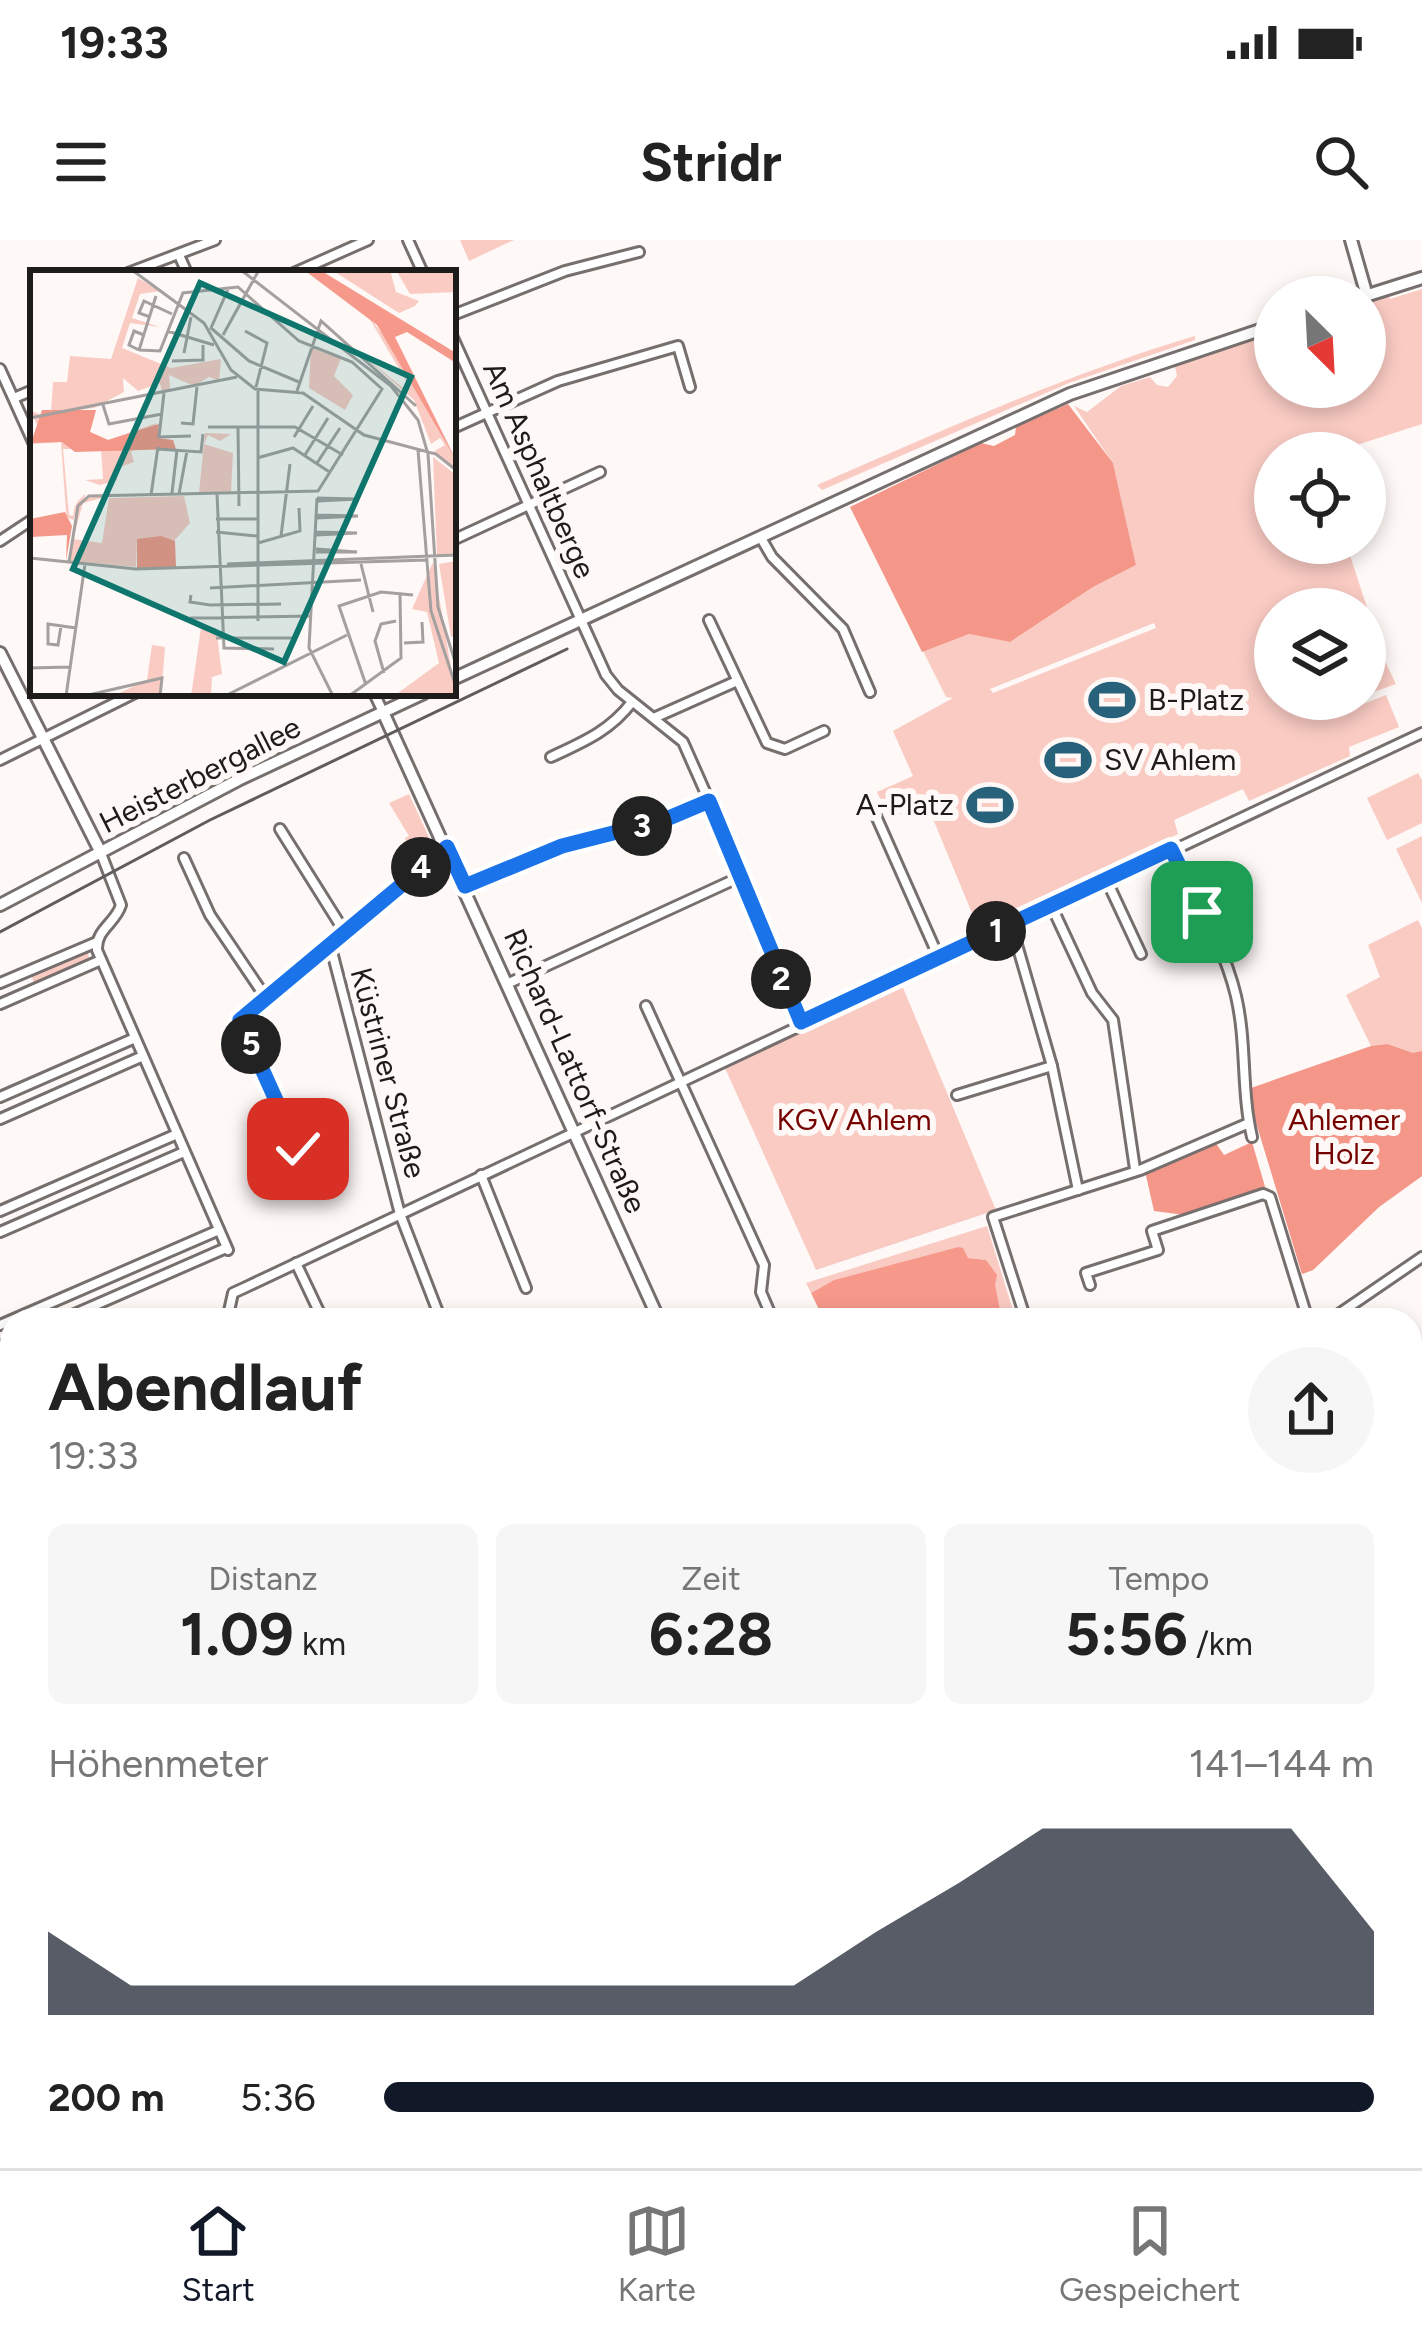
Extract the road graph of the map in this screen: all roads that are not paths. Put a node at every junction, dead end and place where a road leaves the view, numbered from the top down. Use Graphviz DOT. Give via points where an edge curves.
graph roads {
  1 [pos="215,240"];
  2 [pos="368,240"];
  3 [pos="408,240"];
  4 [pos="1351,240"];
  5 [pos="639,252"];
  6 [pos="179,254"];
  7 [pos="136,270"];
  8 [pos="186,270"];
  9 [pos="301,270"];
  10 [pos="422,270"];
  11 [pos="1359,276"];
  12 [pos="1422,278"];
  13 [pos="1386,289"];
  14 [pos="456,314"];
  15 [pos="1254,332"];
  16 [pos="456,345"];
  17 [pos="0,369"];
  18 [pos="690,387"];
  19 [pos="30,391"];
  20 [pos="14,398"];
  21 [pos="487,413"];
  22 [pos="456,427"];
  23 [pos="30,435"];
  24 [pos="600,472"];
  25 [pos="528,505"];
  26 [pos="30,521"];
  27 [pos="456,538"];
  28 [pos="761,538"];
  29 [pos="0,541"];
  30 [pos="710,620"];
  31 [pos="581,621"];
  32 [pos="0,653"];
  33 [pos="456,678"];
  34 [pos="737,681"];
  35 [pos="870,692"];
  36 [pos="129,696"];
  37 [pos="375,696"];
  38 [pos="418,696"];
  39 [pos="632,702"];
  40 [pos="383,712"];
  41 [pos="655,717"];
  42 [pos="824,731"];
  43 [pos="1422,733"];
  44 [pos="44,739"];
  45 [pos="550,757"];
  46 [pos="0,760"];
  47 [pos="709,801"];
  48 [pos="876,816"];
  49 [pos="280,830"];
  50 [pos="447,847"];
  51 [pos="1171,849"];
  52 [pos="100,851"];
  53 [pos="184,858"];
  54 [pos="742,876"];
  55 [pos="1106,879"];
  56 [pos="465,886"];
  57 [pos="0,905"];
  58 [pos="1051,905"];
  59 [pos="1010,924"];
  60 [pos="344,932"];
  61 [pos="97,942"];
  62 [pos="330,944"];
  63 [pos="1141,953"];
  64 [pos="939,958"];
  65 [pos="101,960"];
  66 [pos="26,972"];
  67 [pos="0,983"];
  68 [pos="509,983"];
  69 [pos="34,989"];
  70 [pos="266,998"];
  71 [pos="0,1004"];
  72 [pos="646,1006"];
  73 [pos="801,1022"];
  74 [pos="135,1038"];
  75 [pos="143,1056"];
  76 [pos="1052,1066"];
  77 [pos="68,1067"];
  78 [pos="680,1080"];
  79 [pos="76,1085"];
  80 [pos="957,1094"];
  81 [pos="0,1097"];
  82 [pos="0,1119"];
  83 [pos="1249,1124"];
  84 [pos="575,1131"];
  85 [pos="177,1134"];
  86 [pos="1252,1137"];
  87 [pos="298,1149"];
  88 [pos="184,1152"];
  89 [pos="109,1164"];
  90 [pos="1135,1169"];
  91 [pos="481,1175"];
  92 [pos="117,1182"];
  93 [pos="1078,1190"];
  94 [pos="0,1211"];
  95 [pos="400,1214"];
  96 [pos="219,1230"];
  97 [pos="0,1232"];
  98 [pos="1422,1257"];
  99 [pos="148,1260"];
  100 [pos="296,1263"];
  101 [pos="157,1278"];
  102 [pos="1090,1286"];
  103 [pos="526,1288"];
  104 [pos="49,1308"];
  105 [pos="89,1308"];
  106 [pos="230,1308"];
  107 [pos="317,1308"];
  108 [pos="436,1308"];
  109 [pos="654,1308"];
  110 [pos="768,1308"];
  111 [pos="1022,1308"];
  112 [pos="1304,1308"];
  113 [pos="1348,1308"];
  1 -- 6 [label="street"];
  2 -- 9 [label="street"];
  3 -- 10 [label="street"];
  4 -- 11 [label="main road"];
  5 -- 14 [label="street"];
  6 -- 7 [label="street"];
  6 -- 8 [label="street"];
  12 -- 13 [label="main road"];
  15 -- 28 [label="main road" via="1070,394"];
  16 -- 21 [label="street, Am Asphaltberge"];
  17 -- 20 [label="street"];
  18 -- 21 [label="street" via="678,346"];
  19 -- 20 [label="street"];
  20 -- 23 [label="street"];
  21 -- 22 [label="street"];
  21 -- 25 [label="street, Am Asphaltberge"];
  24 -- 25 [label="street"];
  25 -- 27 [label="street"];
  25 -- 31 [label="street, Am Asphaltberge"];
  26 -- 29 [label="street"];
  28 -- 31 [label="main road"];
  28 -- 35 [label="street" via="843,629"];
  30 -- 34 [label="street"];
  31 -- 33 [label="main road"];
  31 -- 39 [label="street, Am Asphaltberge" via="606,674"];
  32 -- 44 [label="main road"];
  34 -- 41 [label="street"];
  34 -- 42 [label="street" via="766,743 785,749"];
  36 -- 44 [label="street"];
  37 -- 40 [label="street"];
  38 -- 40 [label="main road, Heisterbergallee"];
  39 -- 41 [label="street"];
  39 -- 45 [label="street" via="604,732"];
  40 -- 50 [label="main road, Richard-Lattorf-Straße"];
  40 -- 52 [label="main road, Heisterbergallee"];
  41 -- 47 [label="street" via="683,742"];
  43 -- 51 [label="street"];
  44 -- 46 [label="street"];
  44 -- 52 [label="main road"];
  47 -- 54 [label="street"];
  47 -- 56 [label="street"];
  48 -- 64 [label="street"];
  49 -- 60 [label="street"];
  50 -- 56 [label="main road, Richard-Lattorf-Straße"];
  50 -- 60 [label="street"];
  51 -- 55 [label="street"];
  51 -- 83 [label="street" via="1236,994"];
  52 -- 57 [label="main road, Heisterbergallee"];
  52 -- 61 [label="street" via="121,905"];
  53 -- 70 [label="street" via="210,915"];
  54 -- 68 [label="street"];
  54 -- 73 [label="street"];
  55 -- 58 [label="street"];
  55 -- 63 [label="street"];
  56 -- 68 [label="main road, Richard-Lattorf-Straße"];
  58 -- 59 [label="street"];
  58 -- 90 [label="street" via="1092,994 1113,1020"];
  59 -- 64 [label="street"];
  59 -- 76 [label="street"];
  60 -- 62 [label="street"];
  61 -- 65 [label="street"];
  61 -- 66 [label="street"];
  62 -- 70 [label="street"];
  62 -- 95 [label="street, Küstriner Straße"];
  64 -- 73 [label="street"];
  65 -- 69 [label="street"];
  65 -- 74 [label="street"];
  66 -- 67 [label="street"];
  66 -- 69 [label="street"];
  68 -- 84 [label="main road, Richard-Lattorf-Straße"];
  69 -- 71 [label="street"];
  70 -- 87 [label="street" via="240,1020"];
  72 -- 78 [label="street"];
  73 -- 78 [label="street"];
  74 -- 75 [label="street"];
  74 -- 77 [label="street"];
  75 -- 79 [label="street"];
  75 -- 85 [label="street"];
  76 -- 80 [label="street"];
  76 -- 93 [label="street"];
  77 -- 79 [label="street"];
  77 -- 81 [label="street"];
  78 -- 84 [label="street"];
  78 -- 110 [label="street" via="764,1265"];
  79 -- 82 [label="street"];
  83 -- 86 [label="street"];
  83 -- 90 [label="street"];
  84 -- 91 [label="street"];
  84 -- 109 [label="main road, Richard-Lattorf-Straße"];
  85 -- 88 [label="street"];
  85 -- 89 [label="street"];
  88 -- 92 [label="street"];
  88 -- 96 [label="street"];
  89 -- 92 [label="street"];
  89 -- 94 [label="street"];
  90 -- 93 [label="street"];
  91 -- 95 [label="street"];
  91 -- 103 [label="street"];
  92 -- 97 [label="street"];
  93 -- 111 [label="street" via="993,1217"];
  95 -- 100 [label="street"];
  95 -- 108 [label="street, Küstriner Straße"];
  96 -- 99 [label="street"];
  96 -- 101 [label="street" via="227,1249"];
  98 -- 113 [label="street"];
  99 -- 101 [label="street"];
  99 -- 104 [label="street"];
  100 -- 106 [label="street" via="233,1293"];
  100 -- 107 [label="street"];
  101 -- 105 [label="street"];
  102 -- 112 [label="street" via="1086,1274 1158,1250 1152,1231 1262,1194 1270,1197"];
}
